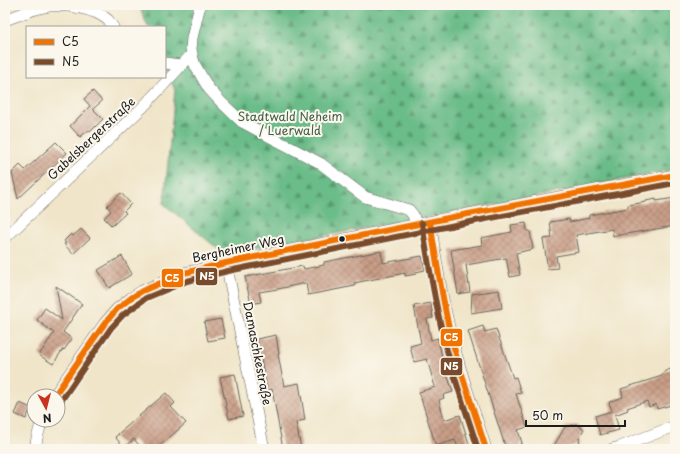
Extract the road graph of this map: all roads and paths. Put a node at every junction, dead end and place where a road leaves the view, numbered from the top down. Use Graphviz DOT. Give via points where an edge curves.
graph roads {
  1 [pos="200,5"];
  2 [pos="5,20"];
  3 [pos="112,26"];
  4 [pos="192,54"];
  5 [pos="166,63"];
  6 [pos="180,65"];
  7 [pos="166,76"];
  8 [pos="159,81"];
  9 [pos="675,175"];
  10 [pos="430,222"];
  11 [pos="416,224"];
  12 [pos="5,238"];
  13 [pos="226,263"];
  14 [pos="60,388"];
  15 [pos="675,426"];
  16 [pos="40,428"];
  17 [pos="35,449"];
  18 [pos="264,449"];
  19 [pos="486,449"];
  20 [pos="612,449"];
  1 -- 4 [label="street" via="192,38"];
  2 -- 3 [label="street" via="38,8 62,5 86,9 107,19"];
  4 -- 6 [label="street, Gabelsbergerstraße"];
  4 -- 11 [label="street" via="195,65 209,89 242,122 320,163 365,197 409,210"];
  5 -- 6 [label="street"];
  6 -- 7 [label="street, Gabelsbergerstraße"];
  8 -- 12 [label="street, Gabelsbergerstraße" via="143,107"];
  9 -- 10 [label="street, Bergheimer Weg"];
  10 -- 11 [label="street, Bergheimer Weg"];
  10 -- 19 [label="street" via="454,349"];
  11 -- 13 [label="street, Bergheimer Weg"];
  13 -- 14 [label="street, Bergheimer Weg" via="177,276 158,284 142,291 117,309"];
  13 -- 18 [label="street, Damaschkestraße"];
  15 -- 20 [label="street"];
  16 -- 17 [label="street"];
}
